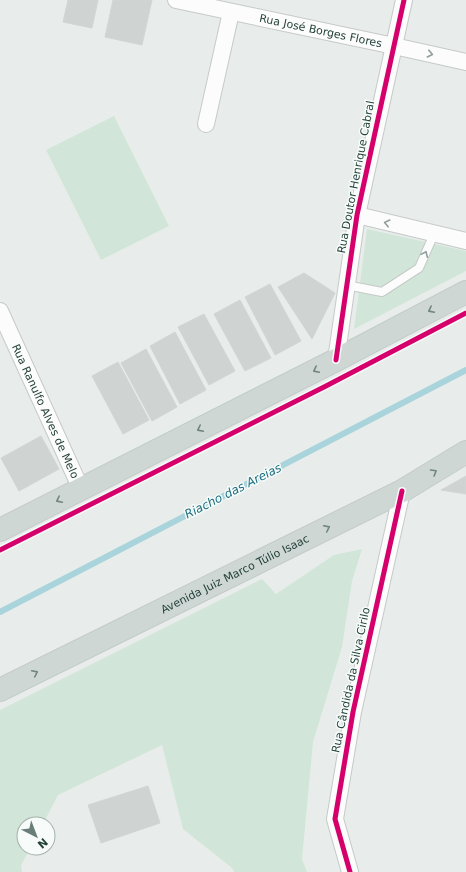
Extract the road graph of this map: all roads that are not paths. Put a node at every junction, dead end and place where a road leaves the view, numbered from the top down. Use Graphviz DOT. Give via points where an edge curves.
graph roads {
  1 [pos="176,0"];
  2 [pos="404,0"];
  3 [pos="231,12"];
  4 [pos="394,46"];
  5 [pos="466,62"];
  6 [pos="206,124"];
  7 [pos="357,215"];
  8 [pos="434,234"];
  9 [pos="466,241"];
  10 [pos="346,285"];
  11 [pos="466,292"];
  12 [pos="0,311"];
  13 [pos="336,360"];
  14 [pos="466,452"];
  15 [pos="81,489"];
  16 [pos="402,491"];
  17 [pos="0,530"];
  18 [pos="0,690"];
  19 [pos="350,872"];
  1 -- 3 [label="street, Rua José Borges Flores"];
  2 -- 4 [label="street, Rua Doutor Henrique Cabral"];
  3 -- 4 [label="street, Rua José Borges Flores"];
  3 -- 6 [label="street"];
  4 -- 5 [label="street, Rua José Borges Flores, one-way"];
  4 -- 7 [label="street, Rua Doutor Henrique Cabral"];
  8 -- 7 [label="street, one-way"];
  7 -- 10 [label="street, Rua Doutor Henrique Cabral"];
  8 -- 9 [label="street"];
  10 -- 8 [label="lane, one-way" via="382,292 419,268"];
  10 -- 13 [label="street, Rua Doutor Henrique Cabral"];
  11 -- 13 [label="main road, one-way"];
  12 -- 15 [label="street, Rua Ranulfo Alves de Melo"];
  13 -- 15 [label="main road, one-way"];
  16 -- 14 [label="main road, Avenida Juiz Marco Túlio Isaac, one-way"];
  15 -- 17 [label="main road, one-way"];
  18 -- 16 [label="main road, Avenida Juiz Marco Túlio Isaac, one-way"];
  16 -- 19 [label="street, Rua Cândida da Silva Cirilo" via="353,712 335,819"];
}
